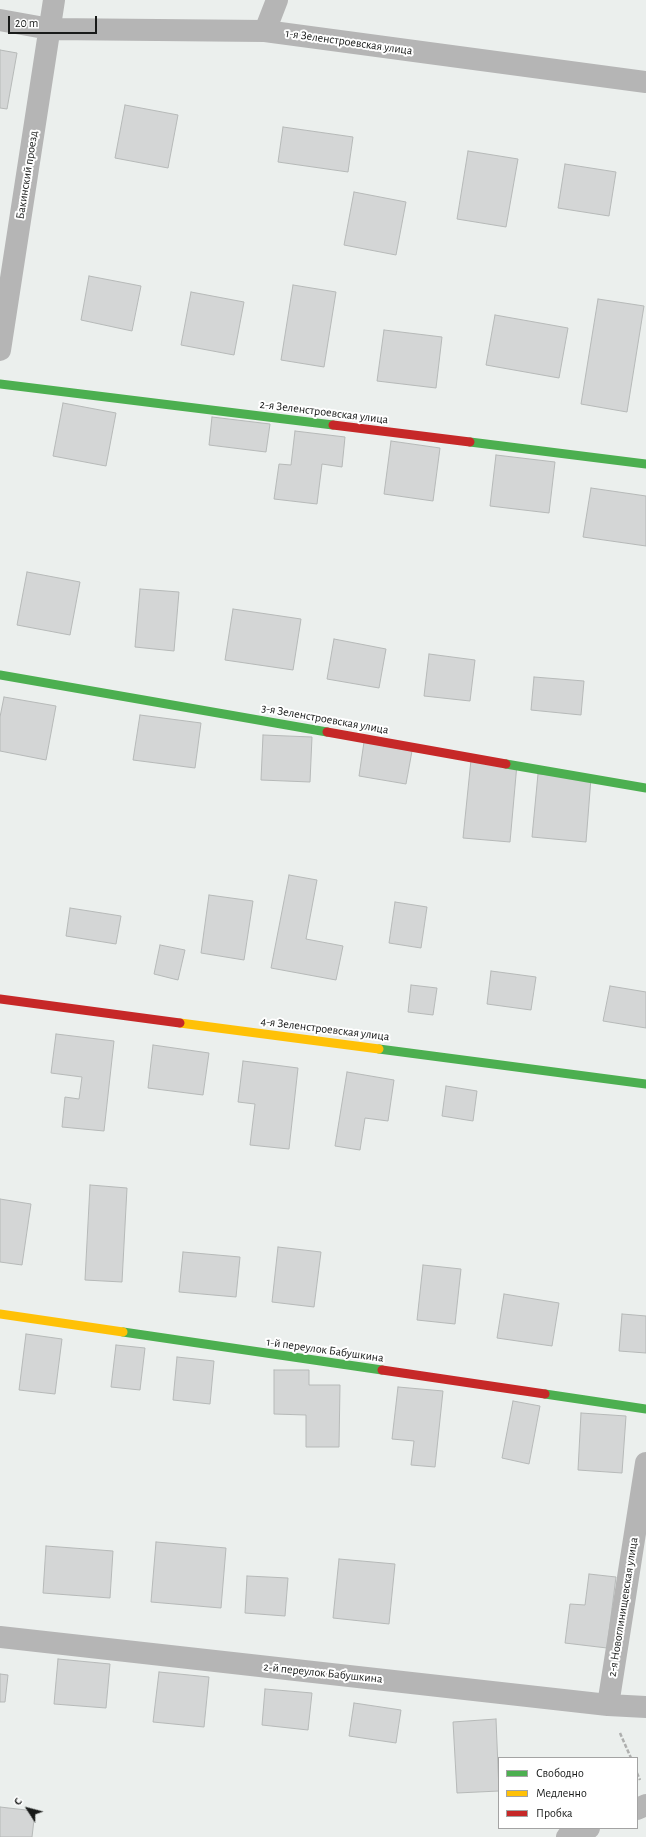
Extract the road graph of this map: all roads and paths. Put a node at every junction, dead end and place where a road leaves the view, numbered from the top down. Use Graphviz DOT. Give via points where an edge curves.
graph roads {
  1 [pos="54,0"];
  2 [pos="277,0"];
  3 [pos="0,20"];
  4 [pos="50,29"];
  5 [pos="265,31"];
  6 [pos="646,82"];
  7 [pos="0,350"];
  8 [pos="0,384"];
  9 [pos="646,464"];
  10 [pos="0,675"];
  11 [pos="646,788"];
  12 [pos="0,999"];
  13 [pos="646,1084"];
  14 [pos="0,1314"];
  15 [pos="646,1409"];
  16 [pos="646,1463"];
  17 [pos="0,1637"];
  18 [pos="608,1705"];
  19 [pos="646,1707"];
  20 [pos="587,1829"];
  21 [pos="567,1837"];
  1 -- 4 [label="street, Бакинский проезд"];
  2 -- 5 [label="street"];
  3 -- 4 [label="street, 1-я Зеленстроевская улица"];
  4 -- 5 [label="street, 1-я Зеленстроевская улица"];
  4 -- 7 [label="street, Бакинский проезд"];
  5 -- 6 [label="street, 1-я Зеленстроевская улица"];
  8 -- 9 [label="street, 2-я Зеленстроевская улица"];
  10 -- 11 [label="street, 3-я Зеленстроевская улица"];
  12 -- 13 [label="street, 4-я Зеленстроевская улица"];
  14 -- 15 [label="street, 1-й переулок Бабушкина"];
  16 -- 18 [label="street, 2-я Новоглинищевская улица"];
  17 -- 18 [label="street, 2-й переулок Бабушкина"];
  18 -- 19 [label="street, 2-й переулок Бабушкина"];
  20 -- 21 [label="street"];
}
